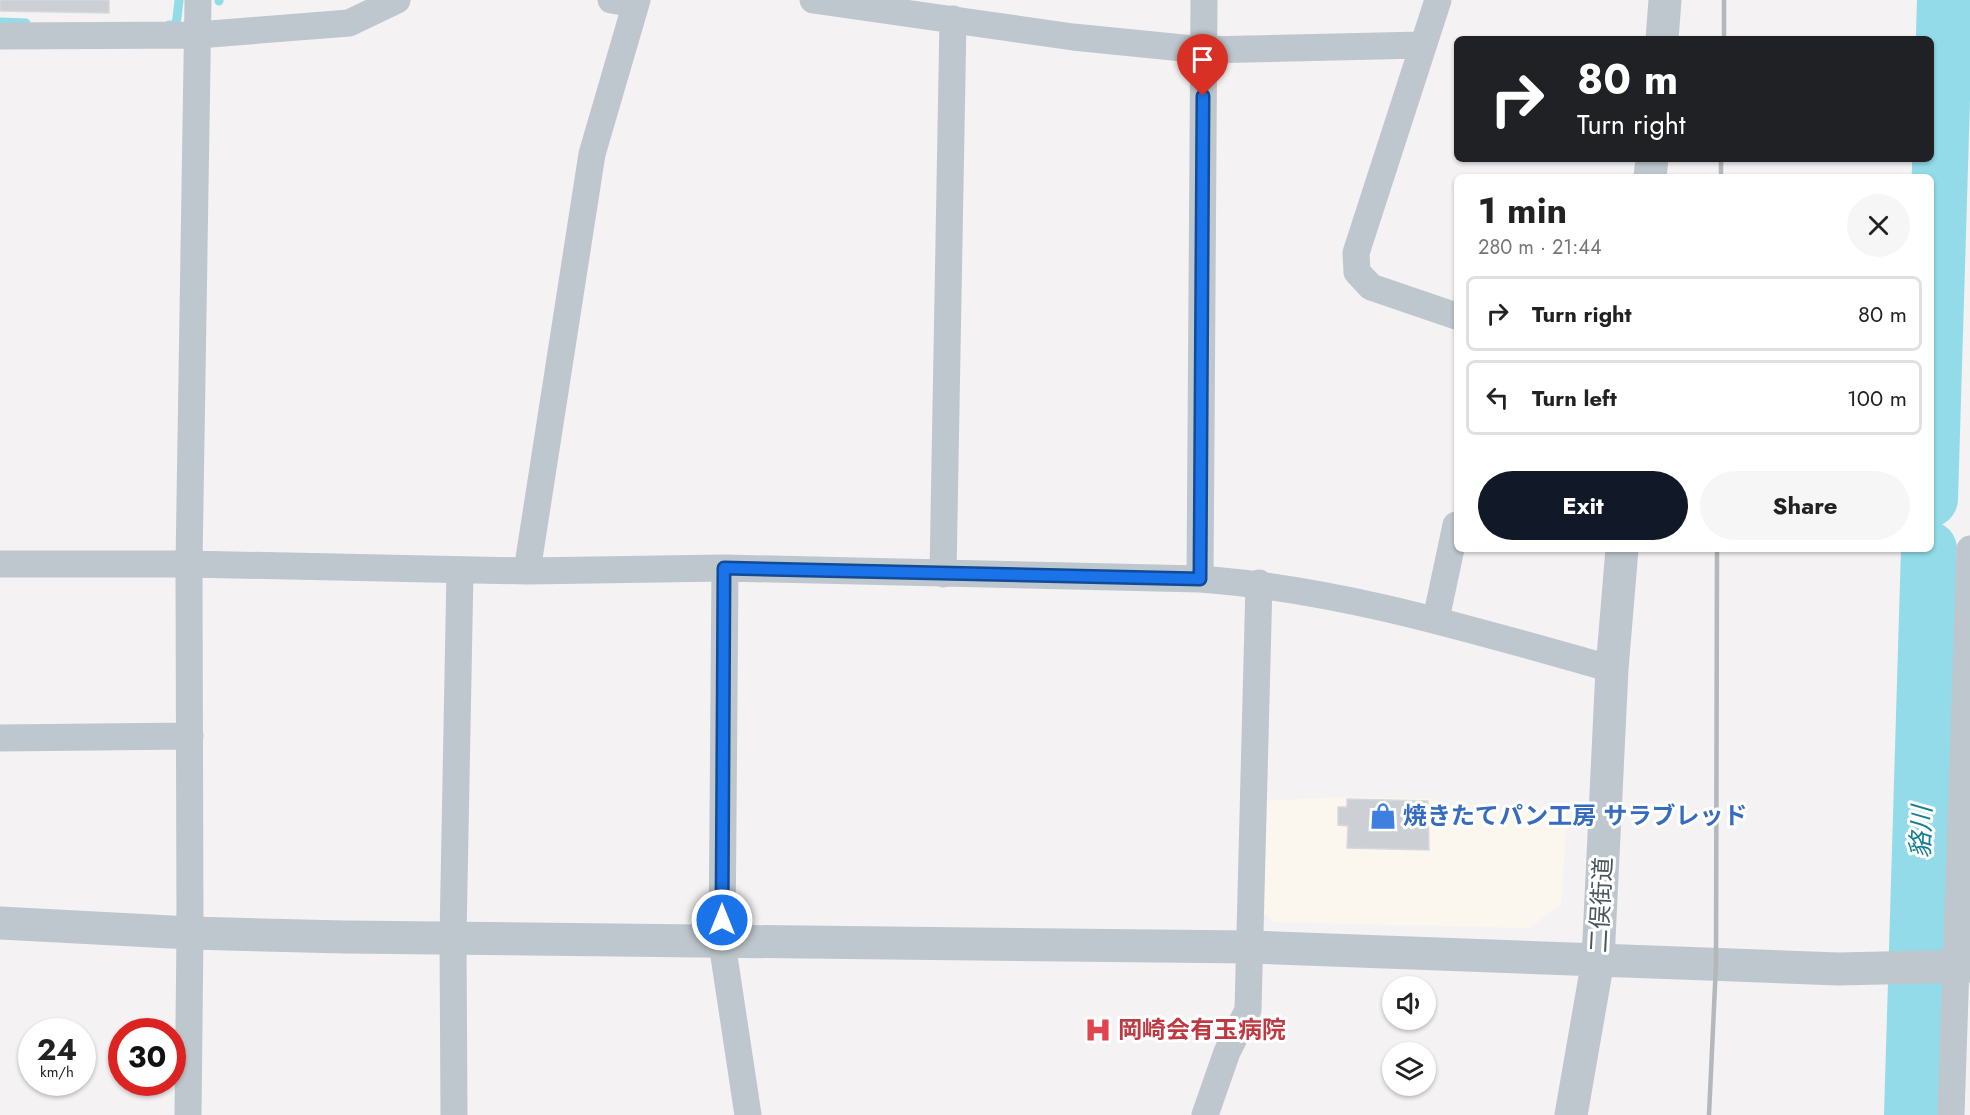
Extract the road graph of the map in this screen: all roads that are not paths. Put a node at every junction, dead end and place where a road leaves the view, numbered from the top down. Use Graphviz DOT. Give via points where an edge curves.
graph roads {
  1 [pos="198,0"];
  2 [pos="397,0"];
  3 [pos="813,0"];
  4 [pos="1204,0"];
  5 [pos="1438,0"];
  6 [pos="1665,0"];
  7 [pos="628,2"];
  8 [pos="939,12"];
  9 [pos="198,35"];
  10 [pos="0,36"];
  11 [pos="1662,36"];
  12 [pos="1422,45"];
  13 [pos="1203,50"];
  14 [pos="1454,315"];
  15 [pos="1454,534"];
  16 [pos="1970,549"];
  17 [pos="1622,552"];
  18 [pos="0,564"];
  19 [pos="189,564"];
  20 [pos="724,568"];
  21 [pos="460,570"];
  22 [pos="527,571"];
  23 [pos="943,574"];
  24 [pos="1200,579"];
  25 [pos="1259,583"];
  26 [pos="1436,619"];
  27 [pos="1612,669"];
  28 [pos="190,736"];
  29 [pos="0,738"];
  30 [pos="0,923"];
  31 [pos="190,933"];
  32 [pos="453,939"];
  33 [pos="722,943"];
  34 [pos="1250,947"];
  35 [pos="1598,960"];
  36 [pos="1959,966"];
  37 [pos="188,1115"];
  38 [pos="454,1115"];
  39 [pos="748,1115"];
  40 [pos="1205,1115"];
  41 [pos="1571,1115"];
  42 [pos="1952,1115"];
  1 -- 9 [label="street"];
  2 -- 9 [label="street" via="349,23"];
  3 -- 8 [label="street"];
  4 -- 13 [label="street"];
  5 -- 12 [label="street"];
  6 -- 11 [label="street"];
  7 -- 22 [label="street" via="592,154"];
  8 -- 13 [label="street" via="1073,37"];
  8 -- 23 [label="street"];
  9 -- 10 [label="street"];
  9 -- 19 [label="street"];
  12 -- 13 [label="street"];
  12 -- 14 [label="street" via="1356,253 1356,272 1371,287"];
  13 -- 24 [label="street"];
  15 -- 26 [label="street"];
  16 -- 36 [label="street"];
  17 -- 27 [label="street, 二俣街道"];
  18 -- 19 [label="street"];
  19 -- 21 [label="street"];
  19 -- 28 [label="street"];
  20 -- 22 [label="street"];
  20 -- 23 [label="street"];
  20 -- 33 [label="street"];
  21 -- 22 [label="street"];
  21 -- 32 [label="street"];
  23 -- 24 [label="street"];
  24 -- 25 [label="street"];
  25 -- 26 [label="street"];
  25 -- 34 [label="street"];
  26 -- 27 [label="street"];
  27 -- 35 [label="street, 二俣街道"];
  28 -- 29 [label="street"];
  28 -- 31 [label="street"];
  30 -- 31 [label="street"];
  31 -- 32 [label="street"];
  31 -- 37 [label="street"];
  32 -- 33 [label="street"];
  32 -- 38 [label="street"];
  33 -- 34 [label="street"];
  33 -- 39 [label="street"];
  34 -- 35 [label="street"];
  34 -- 40 [label="street" via="1248,1010 1227,1052"];
  35 -- 36 [label="street" via="1879,969"];
  35 -- 41 [label="street, 二俣街道"];
  36 -- 42 [label="street"];
}
